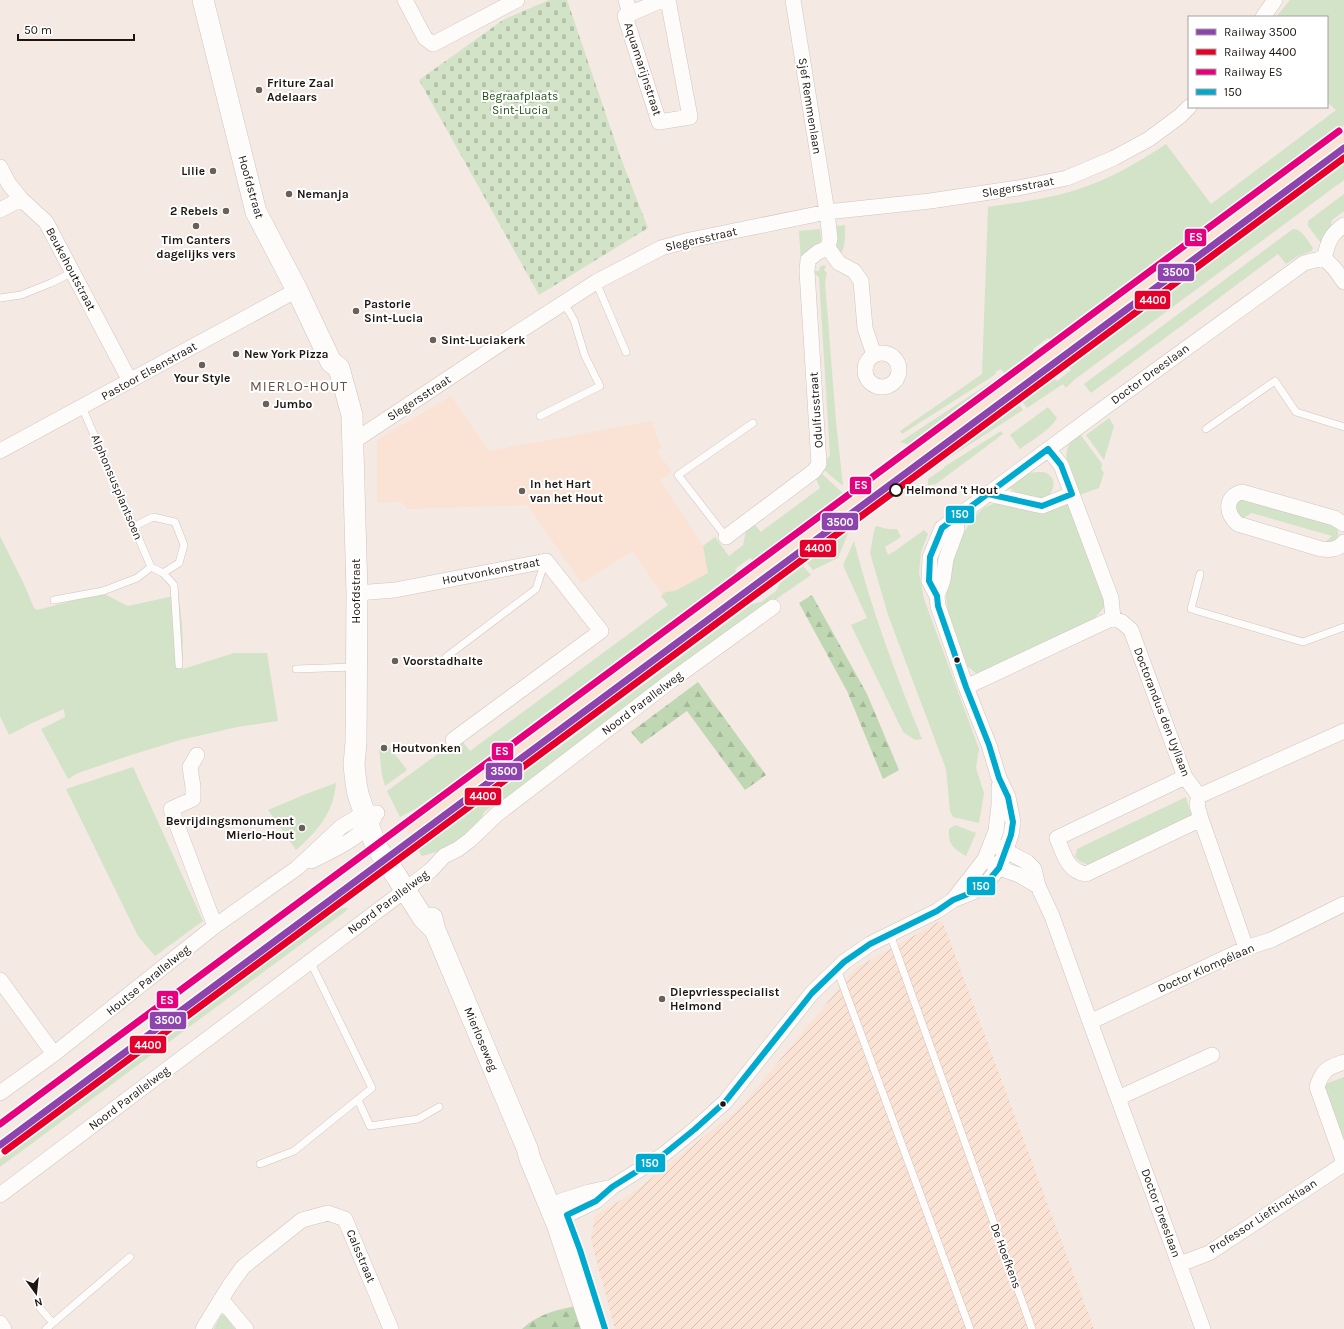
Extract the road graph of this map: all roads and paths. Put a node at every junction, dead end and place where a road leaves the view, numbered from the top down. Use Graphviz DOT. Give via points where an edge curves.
graph roads {
  1 [pos="203,0"];
  2 [pos="405,0"];
  3 [pos="517,0"];
  4 [pos="662,0"];
  5 [pos="668,0"];
  6 [pos="1275,0"];
  7 [pos="797,1"];
  8 [pos="628,7"];
  9 [pos="1264,16"];
  10 [pos="1188,107"];
  11 [pos="0,167"];
  12 [pos="21,199"];
  13 [pos="0,210"];
  14 [pos="827,212"];
  15 [pos="1344,225"];
  16 [pos="828,248"];
  17 [pos="1324,258"];
  18 [pos="73,272"];
  19 [pos="596,282"];
  20 [pos="1344,282"];
  21 [pos="297,290"];
  22 [pos="0,298"];
  23 [pos="564,303"];
  24 [pos="626,352"];
  25 [pos="874,355"];
  26 [pos="130,381"];
  27 [pos="82,408"];
  28 [pos="540,416"];
  29 [pos="753,423"];
  30 [pos="1344,427"];
  31 [pos="1206,428"];
  32 [pos="354,441"];
  33 [pos="1048,449"];
  34 [pos="0,451"];
  35 [pos="988,494"];
  36 [pos="1072,494"];
  37 [pos="1344,524"];
  38 [pos="133,526"];
  39 [pos="726,537"];
  40 [pos="1344,542"];
  41 [pos="546,561"];
  42 [pos="151,567"];
  43 [pos="162,573"];
  44 [pos="1200,574"];
  45 [pos="357,593"];
  46 [pos="54,600"];
  47 [pos="773,607"];
  48 [pos="1113,618"];
  49 [pos="1344,627"];
  50 [pos="446,657"];
  51 [pos="179,665"];
  52 [pos="356,667"];
  53 [pos="296,669"];
  54 [pos="966,686"];
  55 [pos="1344,731"];
  56 [pos="453,740"];
  57 [pos="197,755"];
  58 [pos="1185,777"];
  59 [pos="1000,778"];
  60 [pos="1199,796"];
  61 [pos="370,817"];
  62 [pos="1201,819"];
  63 [pos="991,843"];
  64 [pos="1006,850"];
  65 [pos="985,859"];
  66 [pos="999,868"];
  67 [pos="409,886"];
  68 [pos="1038,886"];
  69 [pos="953,900"];
  70 [pos="1344,904"];
  71 [pos="216,926"];
  72 [pos="890,934"];
  73 [pos="1246,948"];
  74 [pos="310,961"];
  75 [pos="837,968"];
  76 [pos="0,980"];
  77 [pos="1090,1022"];
  78 [pos="54,1054"];
  79 [pos="1212,1055"];
  80 [pos="1344,1062"];
  81 [pos="0,1093"];
  82 [pos="1118,1098"];
  83 [pos="358,1100"];
  84 [pos="439,1107"];
  85 [pos="1344,1163"];
  86 [pos="260,1164"];
  87 [pos="0,1195"];
  88 [pos="560,1210"];
  89 [pos="130,1257"];
  90 [pos="1180,1264"];
  91 [pos="221,1299"];
  92 [pos="40,1308"];
  93 [pos="0,1323"];
  94 [pos="53,1323"];
  95 [pos="4,1329"];
  96 [pos="46,1329"];
  97 [pos="202,1329"];
  98 [pos="246,1329"];
  99 [pos="391,1329"];
  100 [pos="592,1329"];
  101 [pos="605,1329"];
  102 [pos="970,1329"];
  103 [pos="1032,1329"];
  104 [pos="1203,1329"];
  1 -- 21 [label="street, Hoofdstraat" via="256,212"];
  2 -- 3 [label="street" via="425,38 433,44"];
  4 -- 8 [label="street, Aquamarijnstraat"];
  5 -- 8 [label="street, Aquamarijnstraat" via="690,117 659,122 625,16"];
  6 -- 9 [label="street"];
  7 -- 14 [label="street, Sjef Remmenlaan"];
  10 -- 14 [label="street, Slegersstraat" via="1149,139 1114,158 1067,178 944,199"];
  11 -- 12 [label="street, Beukehoutstraat"];
  12 -- 13 [label="street"];
  12 -- 18 [label="street, Beukehoutstraat" via="46,222"];
  14 -- 16 [label="street" via="830,238"];
  14 -- 19 [label="street, Slegersstraat" via="661,248"];
  15 -- 17 [label="street" via="1334,232 1329,240"];
  16 -- 25 [label="street" via="839,263 854,271 861,281 865,328"];
  16 -- 39 [label="street, Odulfusstraat" via="808,260 807,271 819,464 814,471"];
  17 -- 20 [label="street"];
  17 -- 33 [label="street, Doctor Dreeslaan" via="1304,263"];
  18 -- 22 [label="lane" via="21,295"];
  18 -- 26 [label="street, Beukehoutstraat"];
  19 -- 23 [label="street, Slegersstraat"];
  19 -- 24 [label="lane"];
  21 -- 26 [label="street, Pastoor Elsenstraat"];
  21 -- 32 [label="street, Hoofdstraat" via="331,362 330,373 344,419"];
  23 -- 28 [label="lane" via="574,320 585,356 600,386"];
  23 -- 32 [label="street, Slegersstraat"];
  26 -- 27 [label="street, Pastoor Elsenstraat"];
  27 -- 34 [label="street, Pastoor Elsenstraat"];
  27 -- 38 [label="lane, Alphonsusplantsoen"];
  29 -- 39 [label="lane" via="678,475"];
  30 -- 31 [label="lane" via="1296,412 1275,381"];
  32 -- 45 [label="street, Hoofdstraat"];
  33 -- 35 [label="street, Doctor Dreeslaan"];
  33 -- 36 [label="street" via="1062,465"];
  35 -- 36 [label="street" via="1042,506"];
  35 -- 54 [label="street, Doctor Dreeslaan" via="956,519 957,530 946,559 943,580 937,596 938,606"];
  36 -- 48 [label="street" via="1111,598"];
  37 -- 40 [label="street" via="1334,518 1242,492 1232,498 1228,509 1229,515 1238,524 1321,549 1337,548"];
  38 -- 42 [label="lane, Alphonsusplantsoen"];
  38 -- 43 [label="lane" via="153,517 175,522 184,545 179,563"];
  41 -- 45 [label="street, Houtvonkenstraat" via="395,590"];
  41 -- 50 [label="lane" via="536,589"];
  41 -- 56 [label="street, Houtvonkenstraat" via="601,631"];
  42 -- 43 [label="lane"];
  42 -- 46 [label="lane" via="137,578 103,591"];
  43 -- 51 [label="lane" via="174,585"];
  44 -- 49 [label="lane" via="1191,609 1303,642"];
  45 -- 52 [label="street, Hoofdstraat"];
  47 -- 67 [label="street, Noord Parallelweg" via="672,680 496,815 470,840 444,856 431,870"];
  48 -- 54 [label="street"];
  48 -- 58 [label="street, Doctorandus den Uyllaan" via="1131,630"];
  52 -- 53 [label="lane"];
  52 -- 61 [label="street, Hoofdstraat" via="356,742 369,791"];
  54 -- 59 [label="street, Doctor Dreeslaan"];
  55 -- 60 [label="street"];
  57 -- 71 [label="street" via="190,767 193,799 171,809"];
  58 -- 60 [label="street, Doctorandus den Uyllaan"];
  58 -- 62 [label="street" via="1057,838 1070,866 1086,874"];
  59 -- 63 [label="street, Doctor Dreeslaan" via="996,831"];
  59 -- 64 [label="street, Doctor Dreeslaan" via="1008,797 1013,822"];
  60 -- 62 [label="street" via="1197,805"];
  61 -- 67 [label="street, Mierloseweg" via="385,832"];
  61 -- 71 [label="street, Houtse Parallelweg" via="341,827 297,868"];
  62 -- 73 [label="street"];
  63 -- 64 [label="street, Doctor Dreeslaan"];
  63 -- 65 [label="street, Doctor Dreeslaan"];
  64 -- 66 [label="street, Doctor Dreeslaan"];
  64 -- 68 [label="street, Doctor Dreeslaan" via="1034,869"];
  65 -- 66 [label="street"];
  65 -- 69 [label="street"];
  66 -- 68 [label="street" via="1019,875"];
  66 -- 69 [label="street" via="988,881 973,892"];
  67 -- 74 [label="street, Noord Parallelweg"];
  67 -- 88 [label="street, Mierloseweg" via="430,908 435,930 530,1159"];
  68 -- 77 [label="street, Doctor Dreeslaan" via="1052,916"];
  69 -- 72 [label="street" via="937,911"];
  70 -- 73 [label="street, Doctor Klompélaan" via="1271,940"];
  71 -- 78 [label="street, Houtse Parallelweg"];
  72 -- 75 [label="street" via="870,944"];
  72 -- 103 [label="lane, De Hoefkens"];
  73 -- 77 [label="street, Doctor Klompélaan"];
  74 -- 83 [label="lane" via="372,1088"];
  74 -- 87 [label="street, Noord Parallelweg"];
  75 -- 88 [label="street" via="812,993 725,1102 695,1129 663,1155 612,1187 596,1201"];
  75 -- 102 [label="lane"];
  76 -- 78 [label="street"];
  77 -- 82 [label="street, Doctor Dreeslaan"];
  78 -- 81 [label="street, Houtse Parallelweg"];
  79 -- 82 [label="street"];
  80 -- 85 [label="street, Professor Lieftincklaan" via="1330,1067 1321,1075 1317,1087"];
  82 -- 90 [label="street, Doctor Dreeslaan"];
  83 -- 84 [label="lane" via="370,1126 418,1119"];
  83 -- 86 [label="lane" via="294,1151"];
  85 -- 90 [label="street, Professor Lieftincklaan" via="1209,1253"];
  88 -- 100 [label="street, Mierloseweg"];
  88 -- 101 [label="street, Mierloseweg" via="580,1250"];
  89 -- 94 [label="lane"];
  90 -- 104 [label="street, Doctor Dreeslaan"];
  91 -- 97 [label="street, Calsstraat"];
  91 -- 98 [label="street"];
  91 -- 99 [label="street, Calsstraat" via="243,1267 302,1220 328,1213 345,1219"];
  92 -- 94 [label="lane"];
  93 -- 95 [label="street"];
  94 -- 96 [label="lane"];
}
